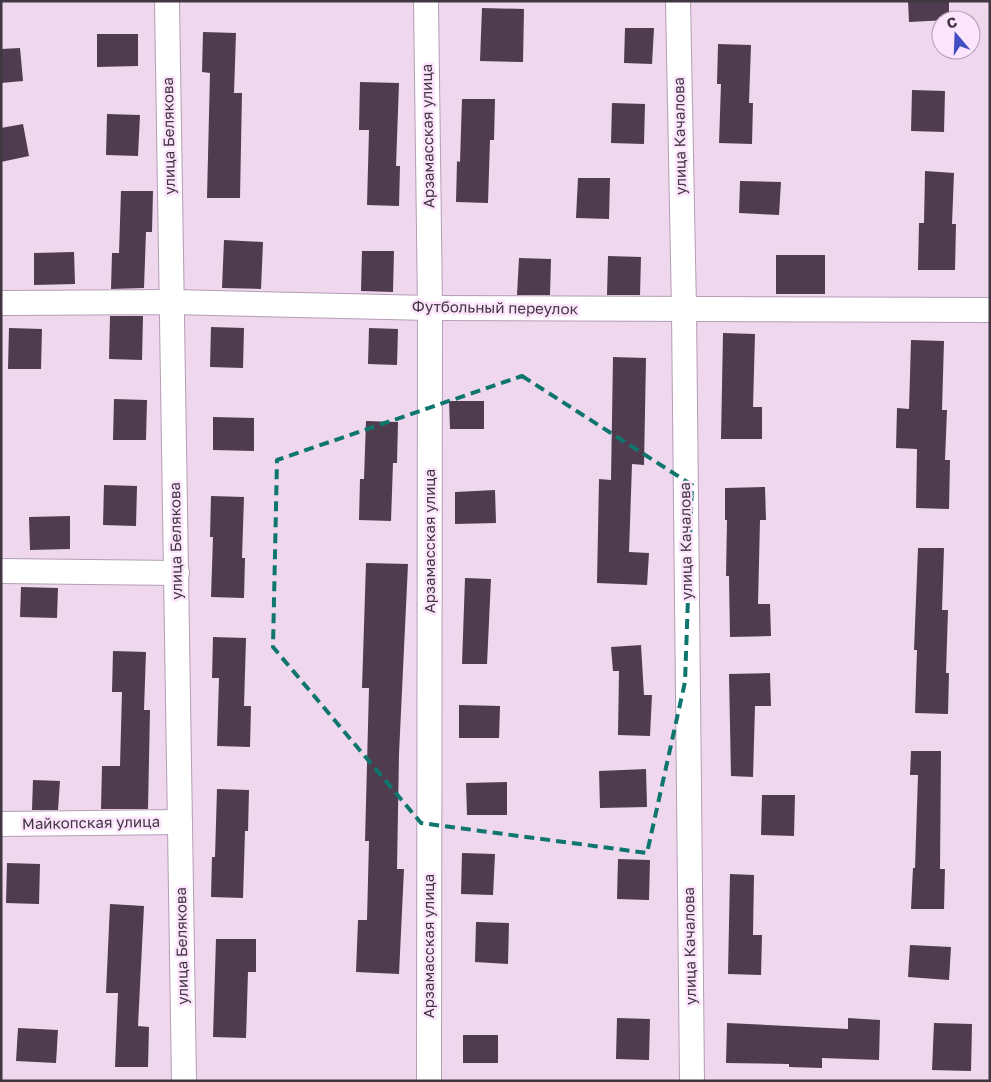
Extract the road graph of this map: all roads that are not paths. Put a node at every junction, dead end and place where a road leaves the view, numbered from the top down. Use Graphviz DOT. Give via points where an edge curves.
graph roads {
  1 [pos="167,1"];
  2 [pos="426,1"];
  3 [pos="678,1"];
  4 [pos="172,302"];
  5 [pos="1,303"];
  6 [pos="430,308"];
  7 [pos="684,310"];
  8 [pos="990,310"];
  9 [pos="1,571"];
  10 [pos="177,573"];
  11 [pos="180,822"];
  12 [pos="1,824"];
  13 [pos="184,1081"];
  14 [pos="429,1081"];
  15 [pos="692,1081"];
  1 -- 4 [label="street, улица Белякова"];
  2 -- 6 [label="street, Арзамасская улица"];
  3 -- 7 [label="street, улица Качалова"];
  4 -- 5 [label="street, Футбольный переулок"];
  4 -- 6 [label="street, Футбольный переулок"];
  4 -- 10 [label="street, улица Белякова"];
  6 -- 7 [label="street, Футбольный переулок"];
  6 -- 14 [label="street, Арзамасская улица"];
  7 -- 8 [label="street, Футбольный переулок"];
  7 -- 15 [label="street, улица Качалова"];
  9 -- 10 [label="street"];
  10 -- 11 [label="street, улица Белякова"];
  11 -- 12 [label="street, Майкопская улица"];
  11 -- 13 [label="street, улица Белякова"];
}
